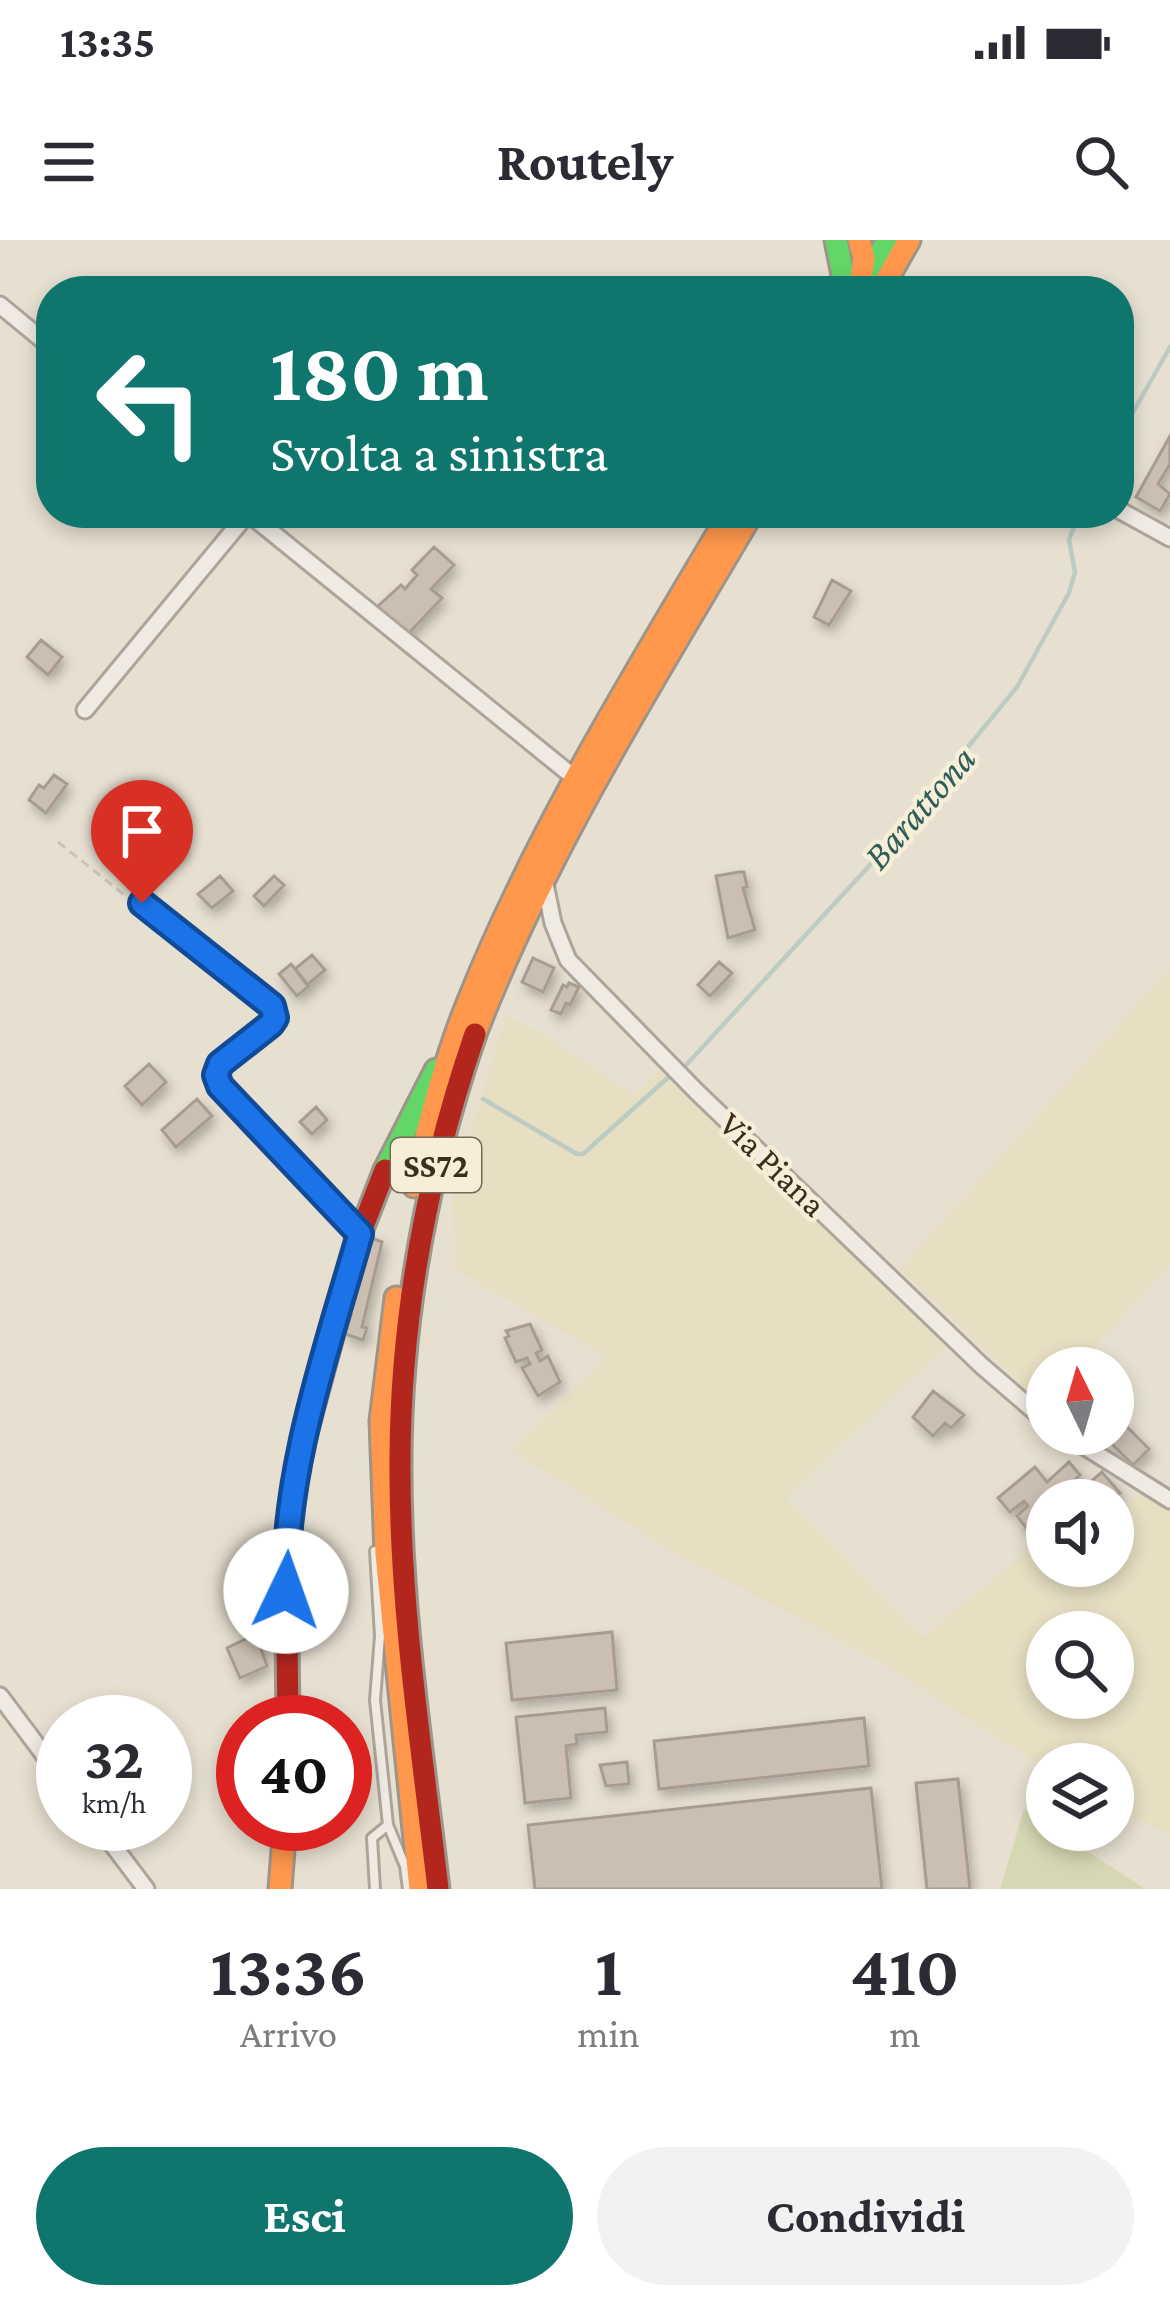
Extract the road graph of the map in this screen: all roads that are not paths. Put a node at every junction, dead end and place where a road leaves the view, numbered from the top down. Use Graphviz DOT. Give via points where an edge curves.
graph roads {
  1 [pos="836,240"];
  2 [pos="859,240"];
  3 [pos="888,240"];
  4 [pos="909,240"];
  5 [pos="843,276"];
  6 [pos="862,276"];
  7 [pos="867,276"];
  8 [pos="889,276"];
  9 [pos="0,305"];
  10 [pos="36,335"];
  11 [pos="1134,518"];
  12 [pos="236,528"];
  13 [pos="267,528"];
  14 [pos="721,528"];
  15 [pos="743,528"];
  16 [pos="1170,538"];
  17 [pos="86,710"];
  18 [pos="577,779"];
  19 [pos="543,876"];
  20 [pos="142,903"];
  21 [pos="450,1048"];
  22 [pos="400,1174"];
  23 [pos="360,1234"];
  24 [pos="1026,1404"];
  25 [pos="1098,1455"];
  26 [pos="1170,1500"];
  27 [pos="385,1528"];
  28 [pos="288,1695"];
  29 [pos="0,1696"];
  30 [pos="36,1744"];
  31 [pos="388,1825"];
  32 [pos="117,1851"];
  33 [pos="283,1851"];
  34 [pos="146,1889"];
  35 [pos="280,1889"];
  36 [pos="376,1889"];
  37 [pos="407,1889"];
  38 [pos="420,1889"];
  39 [pos="437,1889"];
  1 -- 5 [label="main road"];
  2 -- 6 [label="main road"];
  3 -- 7 [label="main road"];
  4 -- 8 [label="main road"];
  9 -- 10 [label="street"];
  11 -- 16 [label="street"];
  12 -- 17 [label="street"];
  13 -- 18 [label="street"];
  14 -- 18 [label="main road, SS72"];
  15 -- 19 [label="main road, SS72"];
  18 -- 21 [label="main road, SS72" via="528,866"];
  19 -- 24 [label="street, Via Piana" via="568,960"];
  19 -- 39 [label="main road, SS72" via="469,1053 434,1172 415,1276 400,1421 403,1556"];
  20 -- 23 [label="street" via="272,1006 271,1024 220,1064 220,1086"];
  21 -- 22 [label="main road, SS72"];
  21 -- 22 [label="main road" via="416,1103"];
  22 -- 23 [label="main road"];
  22 -- 27 [label="main road, SS72" via="381,1421"];
  23 -- 28 [label="main road" via="299,1457 286,1555"];
  25 -- 26 [label="street"];
  27 -- 31 [label="lane" via="375,1544 375,1700"];
  27 -- 38 [label="main road, SS72"];
  29 -- 30 [label="street"];
  31 -- 36 [label="lane" via="372,1838"];
  31 -- 37 [label="lane"];
  32 -- 34 [label="street"];
  33 -- 35 [label="main road"];
}
